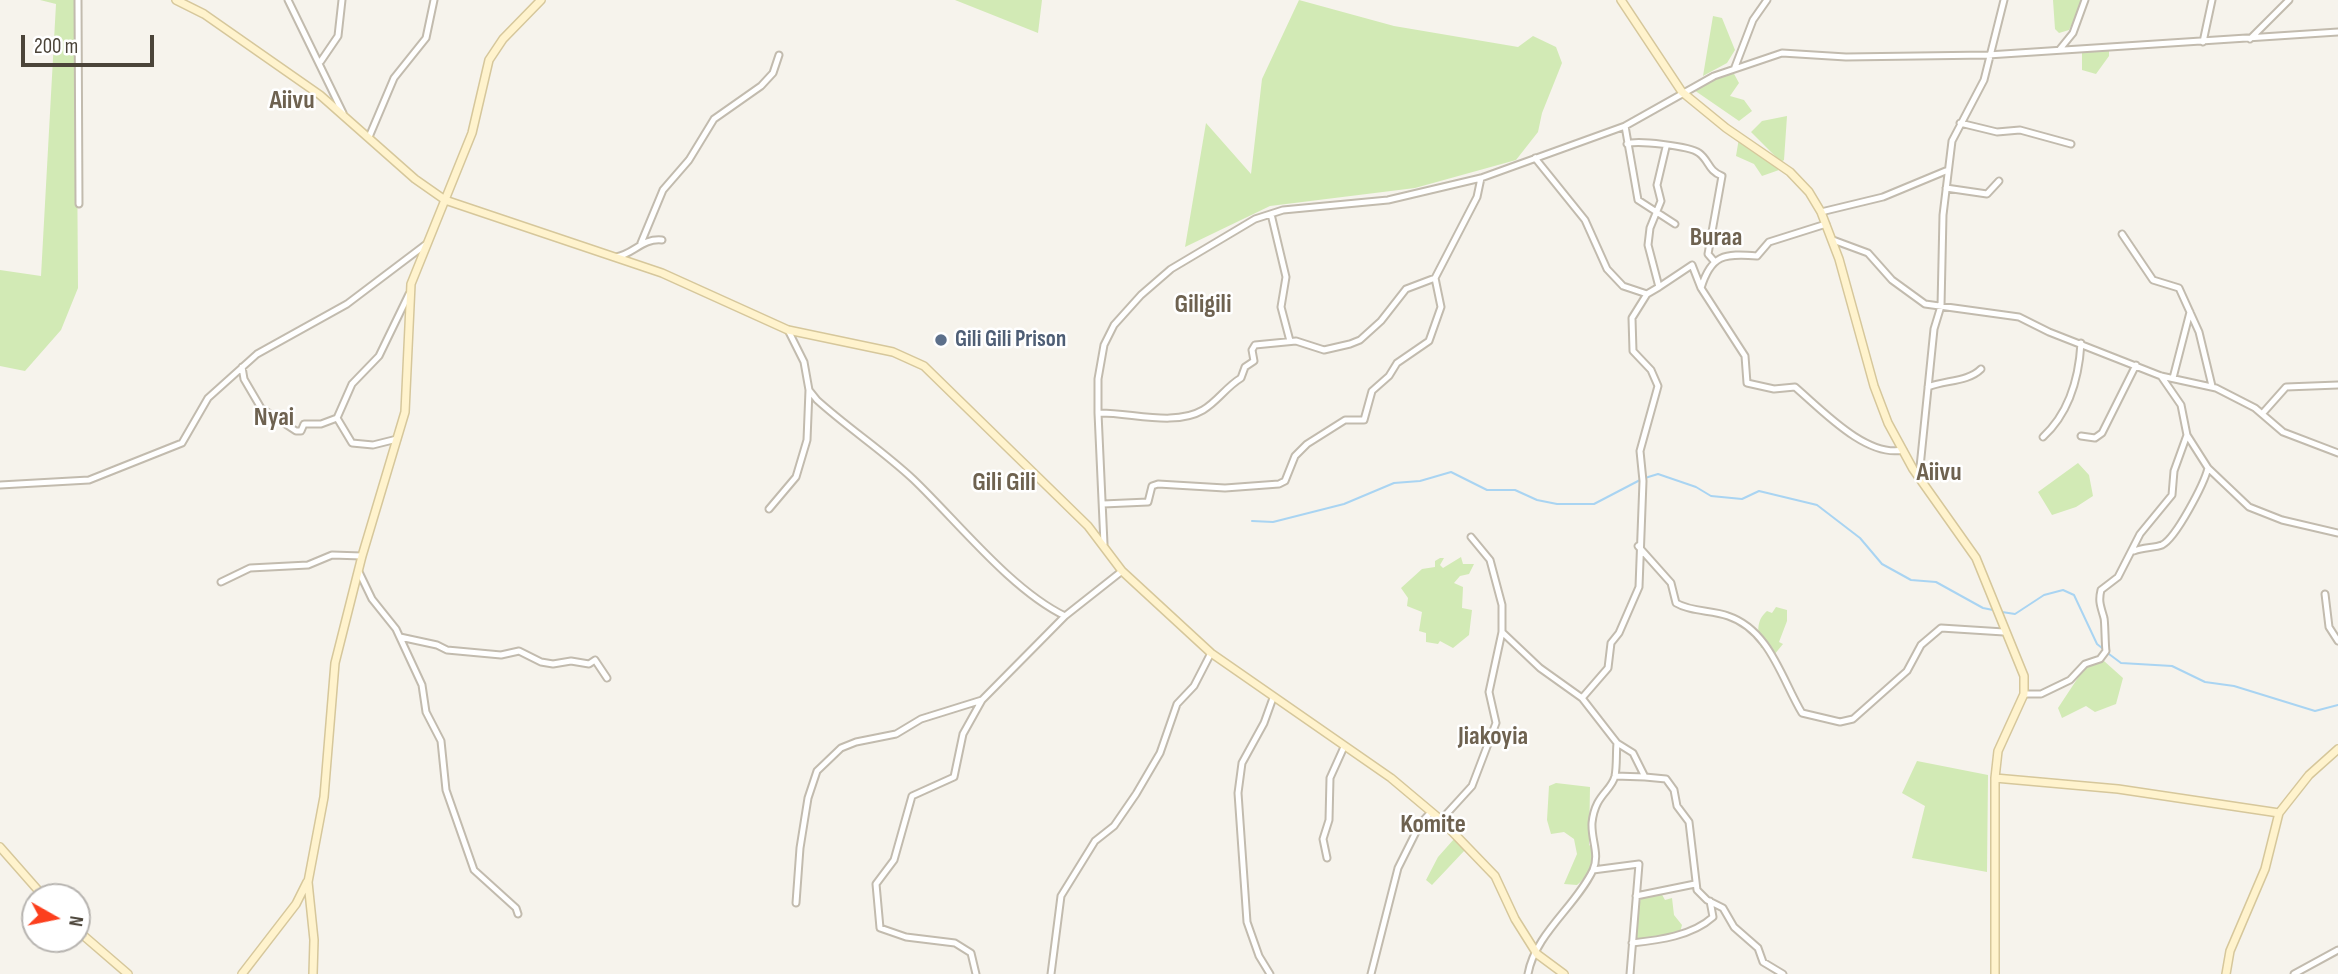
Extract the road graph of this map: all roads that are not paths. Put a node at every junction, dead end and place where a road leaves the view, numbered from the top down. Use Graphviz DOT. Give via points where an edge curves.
graph roads {
  1 [pos="78,0"];
  2 [pos="176,0"];
  3 [pos="288,0"];
  4 [pos="342,0"];
  5 [pos="435,0"];
  6 [pos="541,0"];
  7 [pos="1621,0"];
  8 [pos="1767,0"];
  9 [pos="2004,0"];
  10 [pos="2085,0"];
  11 [pos="2212,0"];
  12 [pos="2288,0"];
  13 [pos="2338,32"];
  14 [pos="2250,39"];
  15 [pos="2203,42"];
  16 [pos="2060,49"];
  17 [pos="779,55"];
  18 [pos="1989,55"];
  19 [pos="321,61"];
  20 [pos="1735,67"];
  21 [pos="1682,92"];
  22 [pos="343,113"];
  23 [pos="1960,123"];
  24 [pos="1625,126"];
  25 [pos="369,137"];
  26 [pos="1627,144"];
  27 [pos="2071,144"];
  28 [pos="1666,147"];
  29 [pos="1535,158"];
  30 [pos="1948,170"];
  31 [pos="1481,178"];
  32 [pos="1999,181"];
  33 [pos="1947,188"];
  34 [pos="445,200"];
  35 [pos="79,204"];
  36 [pos="1655,212"];
  37 [pos="1821,212"];
  38 [pos="1271,214"];
  39 [pos="1675,224"];
  40 [pos="1826,224"];
  41 [pos="2122,234"];
  42 [pos="662,240"];
  43 [pos="1833,240"];
  44 [pos="641,243"];
  45 [pos="425,245"];
  46 [pos="616,257"];
  47 [pos="1714,261"];
  48 [pos="1435,278"];
  49 [pos="1659,287"];
  50 [pos="1701,288"];
  51 [pos="409,294"];
  52 [pos="1647,294"];
  53 [pos="1941,306"];
  54 [pos="2190,312"];
  55 [pos="788,330"];
  56 [pos="1290,341"];
  57 [pos="2081,343"];
  58 [pos="2136,365"];
  59 [pos="242,367"];
  60 [pos="1981,369"];
  61 [pos="2161,376"];
  62 [pos="2173,378"];
  63 [pos="2338,385"];
  64 [pos="2212,386"];
  65 [pos="1928,387"];
  66 [pos="809,390"];
  67 [pos="1098,413"];
  68 [pos="2262,414"];
  69 [pos="337,418"];
  70 [pos="2187,435"];
  71 [pos="2081,436"];
  72 [pos="2043,437"];
  73 [pos="397,439"];
  74 [pos="1903,450"];
  75 [pos="2338,453"];
  76 [pos="2208,468"];
  77 [pos="1919,477"];
  78 [pos="0,485"];
  79 [pos="1103,504"];
  80 [pos="769,509"];
  81 [pos="2338,533"];
  82 [pos="1471,537"];
  83 [pos="1104,544"];
  84 [pos="1638,546"];
  85 [pos="2134,551"];
  86 [pos="362,556"];
  87 [pos="1122,571"];
  88 [pos="359,572"];
  89 [pos="221,582"];
  90 [pos="2325,594"];
  91 [pos="1065,616"];
  92 [pos="1502,632"];
  93 [pos="2004,632"];
  94 [pos="400,637"];
  95 [pos="2338,641"];
  96 [pos="1211,653"];
  97 [pos="607,678"];
  98 [pos="2024,694"];
  99 [pos="1273,698"];
  100 [pos="1583,698"];
  101 [pos="982,700"];
  102 [pos="1617,743"];
  103 [pos="1345,747"];
  104 [pos="2338,748"];
  105 [pos="1615,776"];
  106 [pos="1645,777"];
  107 [pos="1995,778"];
  108 [pos="1431,812"];
  109 [pos="2280,813"];
  110 [pos="1441,820"];
  111 [pos="0,847"];
  112 [pos="1327,858"];
  113 [pos="1592,870"];
  114 [pos="308,882"];
  115 [pos="32,883"];
  116 [pos="1695,884"];
  117 [pos="1636,896"];
  118 [pos="1710,901"];
  119 [pos="796,903"];
  120 [pos="519,914"];
  121 [pos="91,942"];
  122 [pos="1632,943"];
  123 [pos="2338,950"];
  124 [pos="1536,954"];
  125 [pos="128,974"];
  126 [pos="242,974"];
  127 [pos="313,974"];
  128 [pos="976,974"];
  129 [pos="1051,974"];
  130 [pos="1270,974"];
  131 [pos="1371,974"];
  132 [pos="1528,974"];
  133 [pos="1564,974"];
  134 [pos="1630,974"];
  135 [pos="1783,974"];
  136 [pos="1995,974"];
  137 [pos="2226,974"];
  138 [pos="2294,974"];
  1 -- 35 [label="street"];
  2 -- 22 [label="street" via="204,14"];
  3 -- 19 [label="street"];
  4 -- 19 [label="street" via="338,36"];
  5 -- 25 [label="street" via="426,38 394,78"];
  6 -- 34 [label="street" via="489,60 472,132"];
  7 -- 21 [label="street"];
  8 -- 20 [label="street" via="1753,20"];
  9 -- 18 [label="street"];
  10 -- 16 [label="street" via="2073,33"];
  11 -- 15 [label="street"];
  12 -- 14 [label="street"];
  13 -- 14 [label="street"];
  14 -- 15 [label="street"];
  15 -- 16 [label="street"];
  16 -- 18 [label="street"];
  17 -- 44 [label="street" via="769,78 707,128 690,160 663,190"];
  18 -- 20 [label="street" via="1791,53"];
  18 -- 23 [label="street" via="1981,86"];
  19 -- 22 [label="street"];
  20 -- 21 [label="street"];
  21 -- 24 [label="street"];
  21 -- 37 [label="street" via="1790,172"];
  22 -- 25 [label="street"];
  23 -- 27 [label="street" via="1997,132 2020,130"];
  23 -- 30 [label="street"];
  24 -- 26 [label="street"];
  24 -- 29 [label="street"];
  25 -- 34 [label="street"];
  26 -- 28 [label="street" via="1637,141"];
  26 -- 36 [label="street" via="1638,200"];
  28 -- 36 [label="street" via="1657,185 1661,201"];
  28 -- 47 [label="street" via="1696,150 1723,178 1709,247"];
  29 -- 31 [label="street"];
  29 -- 52 [label="street" via="1585,220 1607,269 1623,286"];
  30 -- 33 [label="street"];
  30 -- 37 [label="street" via="1884,197"];
  31 -- 38 [label="street" via="1388,200"];
  31 -- 48 [label="street" via="1477,197"];
  32 -- 33 [label="street" via="1987,194"];
  33 -- 53 [label="street"];
  34 -- 45 [label="street"];
  34 -- 46 [label="street"];
  36 -- 39 [label="street"];
  36 -- 49 [label="street" via="1648,251"];
  37 -- 40 [label="street"];
  38 -- 56 [label="street" via="1286,277 1281,310"];
  38 -- 67 [label="street" via="1217,239 1171,269 1114,325 1102,352"];
  40 -- 43 [label="street"];
  40 -- 47 [label="street" via="1769,242 1757,256 1732,255"];
  41 -- 54 [label="street" via="2153,280 2179,288"];
  42 -- 44 [label="street"];
  43 -- 53 [label="street" via="1868,253 1892,280 1920,301"];
  43 -- 74 [label="street" via="1874,386"];
  44 -- 46 [label="street"];
  45 -- 51 [label="street"];
  45 -- 59 [label="street" via="347,304 276,342"];
  46 -- 55 [label="street"];
  47 -- 50 [label="street"];
  48 -- 56 [label="street" via="1406,289 1360,340 1324,350"];
  48 -- 79 [label="street" via="1441,307 1429,341 1397,363 1372,391 1363,422 1345,420 1298,451 1285,481 1225,488 1158,484 1152,486 1148,502"];
  49 -- 50 [label="street" via="1692,265"];
  49 -- 52 [label="street"];
  50 -- 74 [label="street" via="1745,356 1747,383 1770,389 1795,387 1865,442 1885,450"];
  51 -- 69 [label="street" via="379,356 352,384"];
  51 -- 73 [label="street" via="408,384"];
  52 -- 84 [label="street" via="1632,318 1633,351 1651,370 1658,386 1640,451 1643,481"];
  53 -- 57 [label="street" via="2014,316"];
  53 -- 65 [label="street"];
  54 -- 62 [label="street"];
  54 -- 64 [label="street"];
  55 -- 66 [label="street" via="804,362"];
  55 -- 83 [label="street" via="893,352 924,366"];
  56 -- 67 [label="street" via="1255,345 1254,361 1245,367 1241,378 1196,413 1170,417"];
  57 -- 58 [label="street"];
  57 -- 72 [label="street" via="2068,401 2056,425"];
  58 -- 61 [label="street"];
  58 -- 71 [label="street" via="2102,433 2095,438"];
  59 -- 69 [label="street" via="261,408 296,431 304,424"];
  59 -- 78 [label="street" via="204,403 182,443 89,480"];
  60 -- 65 [label="street" via="1970,377"];
  61 -- 62 [label="street"];
  61 -- 70 [label="street" via="2181,405"];
  62 -- 64 [label="street"];
  63 -- 68 [label="street" via="2286,387"];
  64 -- 68 [label="street"];
  65 -- 77 [label="street"];
  66 -- 80 [label="street" via="807,440 796,477"];
  66 -- 91 [label="street" via="911,478 1020,583"];
  67 -- 79 [label="street"];
  68 -- 75 [label="street" via="2283,432"];
  69 -- 73 [label="street" via="352,443 373,445"];
  70 -- 76 [label="street"];
  70 -- 85 [label="street" via="2174,471 2172,496 2140,534"];
  73 -- 86 [label="street"];
  74 -- 77 [label="street"];
  76 -- 81 [label="street" via="2249,507"];
  76 -- 85 [label="street" via="2168,540"];
  77 -- 93 [label="street" via="1976,558"];
  79 -- 83 [label="street"];
  82 -- 92 [label="street" via="1484,549 1494,571 1502,605"];
  83 -- 87 [label="street"];
  84 -- 93 [label="street" via="1671,583 1676,603 1740,621 1780,668 1802,713 1811,717 1840,722 1853,719 1907,671 1921,645 1941,628"];
  84 -- 100 [label="street" via="1639,587 1611,643 1608,668"];
  85 -- 98 [label="street" via="2118,577 2101,590 2103,657 2044,693"];
  86 -- 88 [label="street"];
  86 -- 89 [label="street" via="332,555 303,566 250,568"];
  87 -- 91 [label="street"];
  87 -- 96 [label="street"];
  88 -- 94 [label="street"];
  88 -- 114 [label="street" via="335,663 324,797"];
  90 -- 95 [label="street" via="2329,627"];
  91 -- 101 [label="street"];
  92 -- 100 [label="street" via="1540,668"];
  92 -- 110 [label="street" via="1489,692 1494,729 1472,786"];
  93 -- 98 [label="street" via="2024,676"];
  94 -- 97 [label="street" via="466,653 519,651 553,664 595,660"];
  94 -- 120 [label="street" via="441,741 446,790 474,870"];
  96 -- 99 [label="street"];
  96 -- 129 [label="street" via="1194,686 1177,704 1160,753 1136,794 1114,825 1094,841 1066,887"];
  98 -- 107 [label="street" via="1998,751"];
  99 -- 103 [label="street"];
  99 -- 130 [label="street" via="1242,763 1238,793 1244,909 1259,956"];
  100 -- 102 [label="street"];
  101 -- 119 [label="street" via="920,719 896,734 856,741 841,748 817,771 800,848"];
  101 -- 128 [label="street" via="962,734 954,777 912,796 894,860 875,888 880,929 962,946 971,953"];
  102 -- 105 [label="street"];
  102 -- 106 [label="street" via="1633,752"];
  103 -- 108 [label="street"];
  103 -- 112 [label="street" via="1330,778 1329,820 1323,839"];
  104 -- 109 [label="street" via="2309,775"];
  105 -- 106 [label="street"];
  105 -- 113 [label="street" via="1596,803 1592,838 1597,858"];
  106 -- 116 [label="street" via="1669,781 1677,806 1688,818"];
  107 -- 109 [label="street" via="2118,789"];
  107 -- 136 [label="street"];
  108 -- 110 [label="street"];
  108 -- 131 [label="street" via="1398,868"];
  109 -- 137 [label="street" via="2265,869 2230,951"];
  110 -- 124 [label="street" via="1495,876"];
  111 -- 115 [label="street"];
  113 -- 117 [label="street" via="1638,863"];
  113 -- 124 [label="street"];
  114 -- 126 [label="street"];
  114 -- 127 [label="street"];
  116 -- 117 [label="street"];
  116 -- 118 [label="street"];
  117 -- 122 [label="street"];
  118 -- 122 [label="street" via="1713,917 1694,928 1668,938"];
  118 -- 135 [label="street" via="1723,908 1734,927 1758,948 1763,962"];
  121 -- 125 [label="street"];
  122 -- 134 [label="street"];
  123 -- 138 [label="street"];
  124 -- 132 [label="street"];
  124 -- 133 [label="street"];
}
